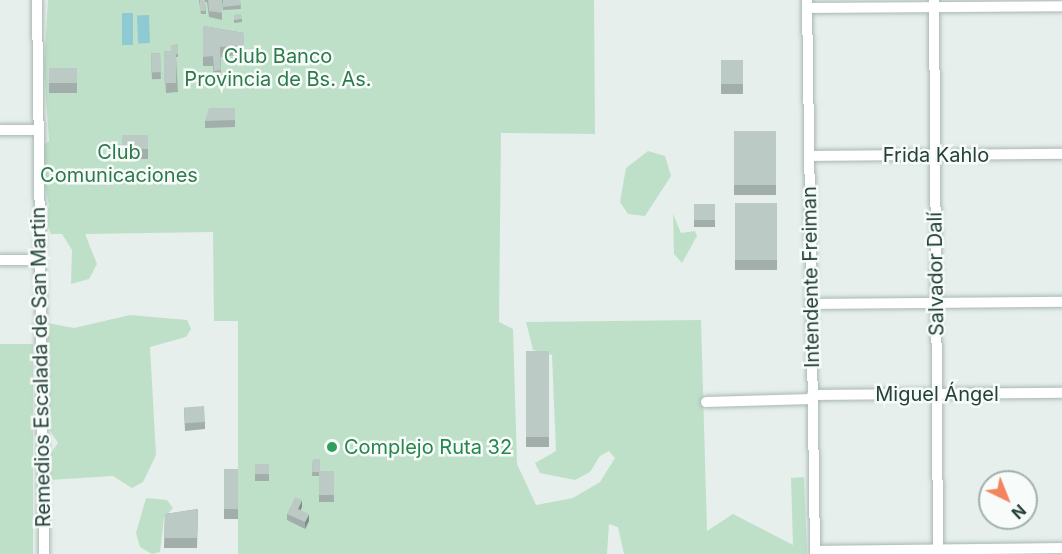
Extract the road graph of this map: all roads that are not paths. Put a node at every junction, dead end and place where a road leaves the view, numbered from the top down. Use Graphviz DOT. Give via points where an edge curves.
graph roads {
  1 [pos="37,0"];
  2 [pos="807,4"];
  3 [pos="934,4"];
  4 [pos="1062,6"];
  5 [pos="0,130"];
  6 [pos="37,130"];
  7 [pos="1062,154"];
  8 [pos="934,155"];
  9 [pos="809,156"];
  10 [pos="0,260"];
  11 [pos="39,260"];
  12 [pos="1062,302"];
  13 [pos="937,303"];
  14 [pos="812,304"];
  15 [pos="1062,393"];
  16 [pos="937,394"];
  17 [pos="812,397"];
  18 [pos="706,402"];
  19 [pos="1062,548"];
  20 [pos="938,549"];
  21 [pos="815,552"];
  22 [pos="44,554"];
  1 -- 6 [label="street, Remedios Escalada de San Martin"];
  2 -- 3 [label="street"];
  2 -- 9 [label="street, Intendente Freiman"];
  3 -- 4 [label="street"];
  3 -- 8 [label="street, Salvador Dalí"];
  5 -- 6 [label="street"];
  6 -- 11 [label="street, Remedios Escalada de San Martin"];
  7 -- 8 [label="street, Frida Kahlo"];
  8 -- 9 [label="street, Frida Kahlo"];
  8 -- 13 [label="street, Salvador Dalí"];
  9 -- 14 [label="street, Intendente Freiman"];
  10 -- 11 [label="street"];
  11 -- 22 [label="street, Remedios Escalada de San Martin"];
  12 -- 13 [label="street"];
  13 -- 14 [label="street"];
  13 -- 16 [label="street, Salvador Dalí"];
  14 -- 17 [label="street, Intendente Freiman"];
  15 -- 16 [label="street, Miguel Ángel"];
  16 -- 17 [label="street, Miguel Ángel"];
  16 -- 20 [label="street, Salvador Dalí"];
  17 -- 18 [label="street, Miguel Ángel"];
  17 -- 21 [label="street, Intendente Freiman"];
  19 -- 20 [label="street"];
  20 -- 21 [label="street"];
}
